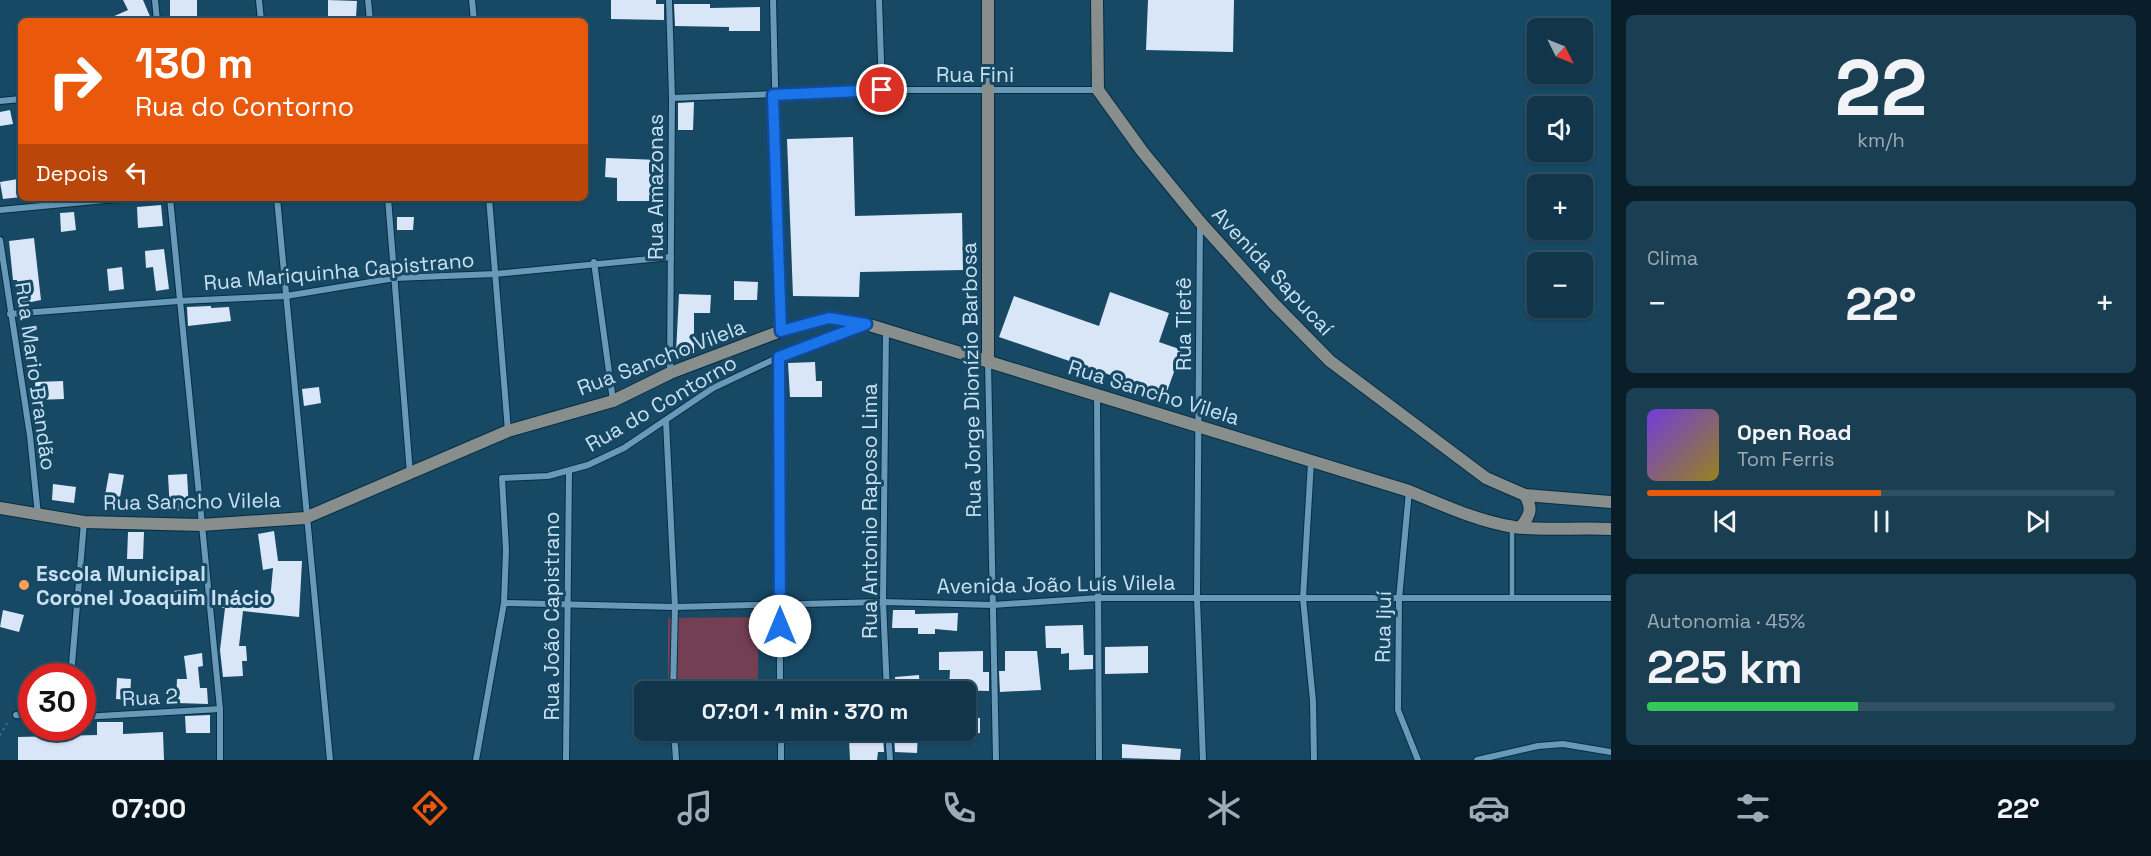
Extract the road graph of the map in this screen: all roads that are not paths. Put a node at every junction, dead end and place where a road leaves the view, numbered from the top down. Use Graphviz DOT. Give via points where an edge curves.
graph roads {
  1 [pos="155,0"];
  2 [pos="259,0"];
  3 [pos="368,0"];
  4 [pos="472,0"];
  5 [pos="669,0"];
  6 [pos="773,0"];
  7 [pos="879,0"];
  8 [pos="987,0"];
  9 [pos="1096,0"];
  10 [pos="157,18"];
  11 [pos="261,18"];
  12 [pos="370,18"];
  13 [pos="474,18"];
  14 [pos="882,90"];
  15 [pos="1098,90"];
  16 [pos="990,92"];
  17 [pos="773,95"];
  18 [pos="672,98"];
  19 [pos="18,99"];
  20 [pos="0,101"];
  21 [pos="94,201"];
  22 [pos="170,201"];
  23 [pos="277,201"];
  24 [pos="388,201"];
  25 [pos="489,201"];
  26 [pos="0,210"];
  27 [pos="1200,222"];
  28 [pos="0,240"];
  29 [pos="671,257"];
  30 [pos="594,262"];
  31 [pos="495,274"];
  32 [pos="395,279"];
  33 [pos="286,296"];
  34 [pos="179,301"];
  35 [pos="10,314"];
  36 [pos="866,324"];
  37 [pos="781,331"];
  38 [pos="886,331"];
  39 [pos="779,357"];
  40 [pos="988,362"];
  41 [pos="670,373"];
  42 [pos="1097,394"];
  43 [pos="613,401"];
  44 [pos="666,421"];
  45 [pos="1198,426"];
  46 [pos="508,431"];
  47 [pos="1311,461"];
  48 [pos="569,472"];
  49 [pos="410,475"];
  50 [pos="1409,491"];
  51 [pos="1525,495"];
  52 [pos="1611,502"];
  53 [pos="0,508"];
  54 [pos="38,516"];
  55 [pos="305,518"];
  56 [pos="84,522"];
  57 [pos="201,525"];
  58 [pos="1517,527"];
  59 [pos="1611,529"];
  60 [pos="1098,598"];
  61 [pos="1197,598"];
  62 [pos="1303,598"];
  63 [pos="1512,598"];
  64 [pos="1610,598"];
  65 [pos="1399,599"];
  66 [pos="883,602"];
  67 [pos="504,603"];
  68 [pos="780,604"];
  69 [pos="566,605"];
  70 [pos="993,605"];
  71 [pos="675,607"];
  72 [pos="72,663"];
  73 [pos="674,681"];
  74 [pos="780,681"];
  75 [pos="887,681"];
  76 [pos="220,709"];
  77 [pos="96,716"];
  78 [pos="675,741"];
  79 [pos="781,741"];
  80 [pos="889,741"];
  81 [pos="1611,752"];
  82 [pos="220,760"];
  83 [pos="330,760"];
  84 [pos="476,760"];
  85 [pos="566,760"];
  86 [pos="676,760"];
  87 [pos="781,760"];
  88 [pos="890,760"];
  89 [pos="996,760"];
  90 [pos="1099,760"];
  91 [pos="1203,760"];
  92 [pos="1314,760"];
  93 [pos="1418,760"];
  94 [pos="1477,760"];
  1 -- 10 [label="street"];
  2 -- 11 [label="street"];
  3 -- 12 [label="street"];
  4 -- 13 [label="street"];
  5 -- 18 [label="street, Rua Amazonas"];
  6 -- 17 [label="street"];
  7 -- 14 [label="street"];
  8 -- 16 [label="main road, Rua Jorge Dionízio Barbosa"];
  9 -- 15 [label="main road"];
  14 -- 16 [label="street, Rua Fini"];
  14 -- 17 [label="street, Rua Fini"];
  15 -- 16 [label="street, Rua Fini"];
  15 -- 27 [label="main road, Avenida Sapucaí"];
  16 -- 40 [label="main road, Rua Jorge Dionízio Barbosa"];
  17 -- 18 [label="street, Rua Fini"];
  17 -- 37 [label="street"];
  18 -- 29 [label="street, Rua Amazonas"];
  19 -- 20 [label="street"];
  21 -- 26 [label="street"];
  22 -- 34 [label="street"];
  23 -- 33 [label="street"];
  24 -- 32 [label="street"];
  25 -- 31 [label="street"];
  27 -- 45 [label="street, Rua Tietê"];
  27 -- 51 [label="main road, Avenida Sapucaí" via="1330,362 1486,478"];
  28 -- 35 [label="street, Rua Mario Brandão"];
  29 -- 30 [label="street, Rua Mariquinha Capistrano"];
  29 -- 41 [label="street, Rua Amazonas"];
  30 -- 31 [label="street, Rua Mariquinha Capistrano"];
  30 -- 43 [label="street"];
  31 -- 32 [label="street, Rua Mariquinha Capistrano"];
  31 -- 46 [label="street"];
  32 -- 33 [label="street, Rua Mariquinha Capistrano"];
  32 -- 49 [label="street"];
  33 -- 34 [label="street, Rua Mariquinha Capistrano"];
  33 -- 55 [label="street"];
  34 -- 35 [label="street, Rua Mariquinha Capistrano"];
  34 -- 57 [label="street"];
  35 -- 54 [label="street, Rua Mario Brandão" via="30,436"];
  36 -- 37 [label="main road, Rua Sancho Vilela" via="829,318"];
  36 -- 38 [label="main road, Rua Sancho Vilela"];
  36 -- 39 [label="street, Rua do Contorno"];
  37 -- 41 [label="main road, Rua Sancho Vilela"];
  38 -- 40 [label="main road, Rua Sancho Vilela"];
  38 -- 66 [label="street, Rua Antonio Raposo Lima"];
  39 -- 44 [label="street, Rua do Contorno" via="713,388"];
  39 -- 68 [label="street"];
  40 -- 42 [label="main road, Rua Sancho Vilela"];
  40 -- 70 [label="street, Rua Jorge Dionízio Barbosa"];
  41 -- 43 [label="main road, Rua Sancho Vilela"];
  42 -- 45 [label="main road, Rua Sancho Vilela"];
  42 -- 60 [label="street"];
  43 -- 46 [label="main road, Rua Sancho Vilela"];
  44 -- 48 [label="street, Rua do Contorno" via="624,448"];
  44 -- 71 [label="street"];
  45 -- 47 [label="main road, Rua Sancho Vilela"];
  45 -- 61 [label="street, Rua Tietê"];
  46 -- 49 [label="main road, Rua Sancho Vilela"];
  47 -- 50 [label="main road, Rua Sancho Vilela"];
  47 -- 62 [label="street"];
  48 -- 67 [label="street, Rua do Contorno" via="502,478"];
  48 -- 69 [label="street, Rua João Capistrano"];
  49 -- 55 [label="main road, Rua Sancho Vilela"];
  50 -- 58 [label="main road, Rua Sancho Vilela" via="1480,520"];
  50 -- 65 [label="street, Rua Ijuí"];
  51 -- 52 [label="main road"];
  51 -- 58 [label="main road" via="1531,505 1530,516"];
  53 -- 54 [label="main road, Rua Sancho Vilela"];
  54 -- 56 [label="main road, Rua Sancho Vilela"];
  55 -- 57 [label="main road, Rua Sancho Vilela"];
  55 -- 83 [label="street"];
  56 -- 57 [label="main road, Rua Sancho Vilela"];
  56 -- 72 [label="street"];
  57 -- 76 [label="street"];
  58 -- 59 [label="main road, Rua Sancho Vilela"];
  58 -- 63 [label="lane"];
  60 -- 61 [label="street, Avenida João Luís Vilela"];
  60 -- 70 [label="street, Avenida João Luís Vilela"];
  60 -- 90 [label="street"];
  61 -- 62 [label="street, Avenida João Luís Vilela"];
  61 -- 91 [label="street, Rua Tietê"];
  62 -- 65 [label="street, Avenida João Luís Vilela"];
  62 -- 92 [label="street"];
  63 -- 64 [label="street, Avenida João Luís Vilela"];
  63 -- 65 [label="street, Avenida João Luís Vilela"];
  65 -- 93 [label="street, Rua Ijuí" via="1398,710"];
  66 -- 68 [label="street, Avenida João Luís Vilela"];
  66 -- 70 [label="street, Avenida João Luís Vilela"];
  66 -- 75 [label="street, Rua Antonio Raposo Lima"];
  67 -- 69 [label="street, Avenida João Luís Vilela"];
  67 -- 84 [label="street"];
  68 -- 71 [label="street, Avenida João Luís Vilela"];
  68 -- 74 [label="street"];
  69 -- 71 [label="street, Avenida João Luís Vilela"];
  69 -- 85 [label="street, Rua João Capistrano"];
  70 -- 89 [label="street, Rua Jorge Dionízio Barbosa"];
  71 -- 73 [label="street"];
  76 -- 77 [label="street, Rua 2"];
  76 -- 82 [label="street"];
  78 -- 86 [label="street"];
  79 -- 87 [label="street"];
  80 -- 88 [label="street"];
  81 -- 94 [label="street" via="1563,744"];
}
